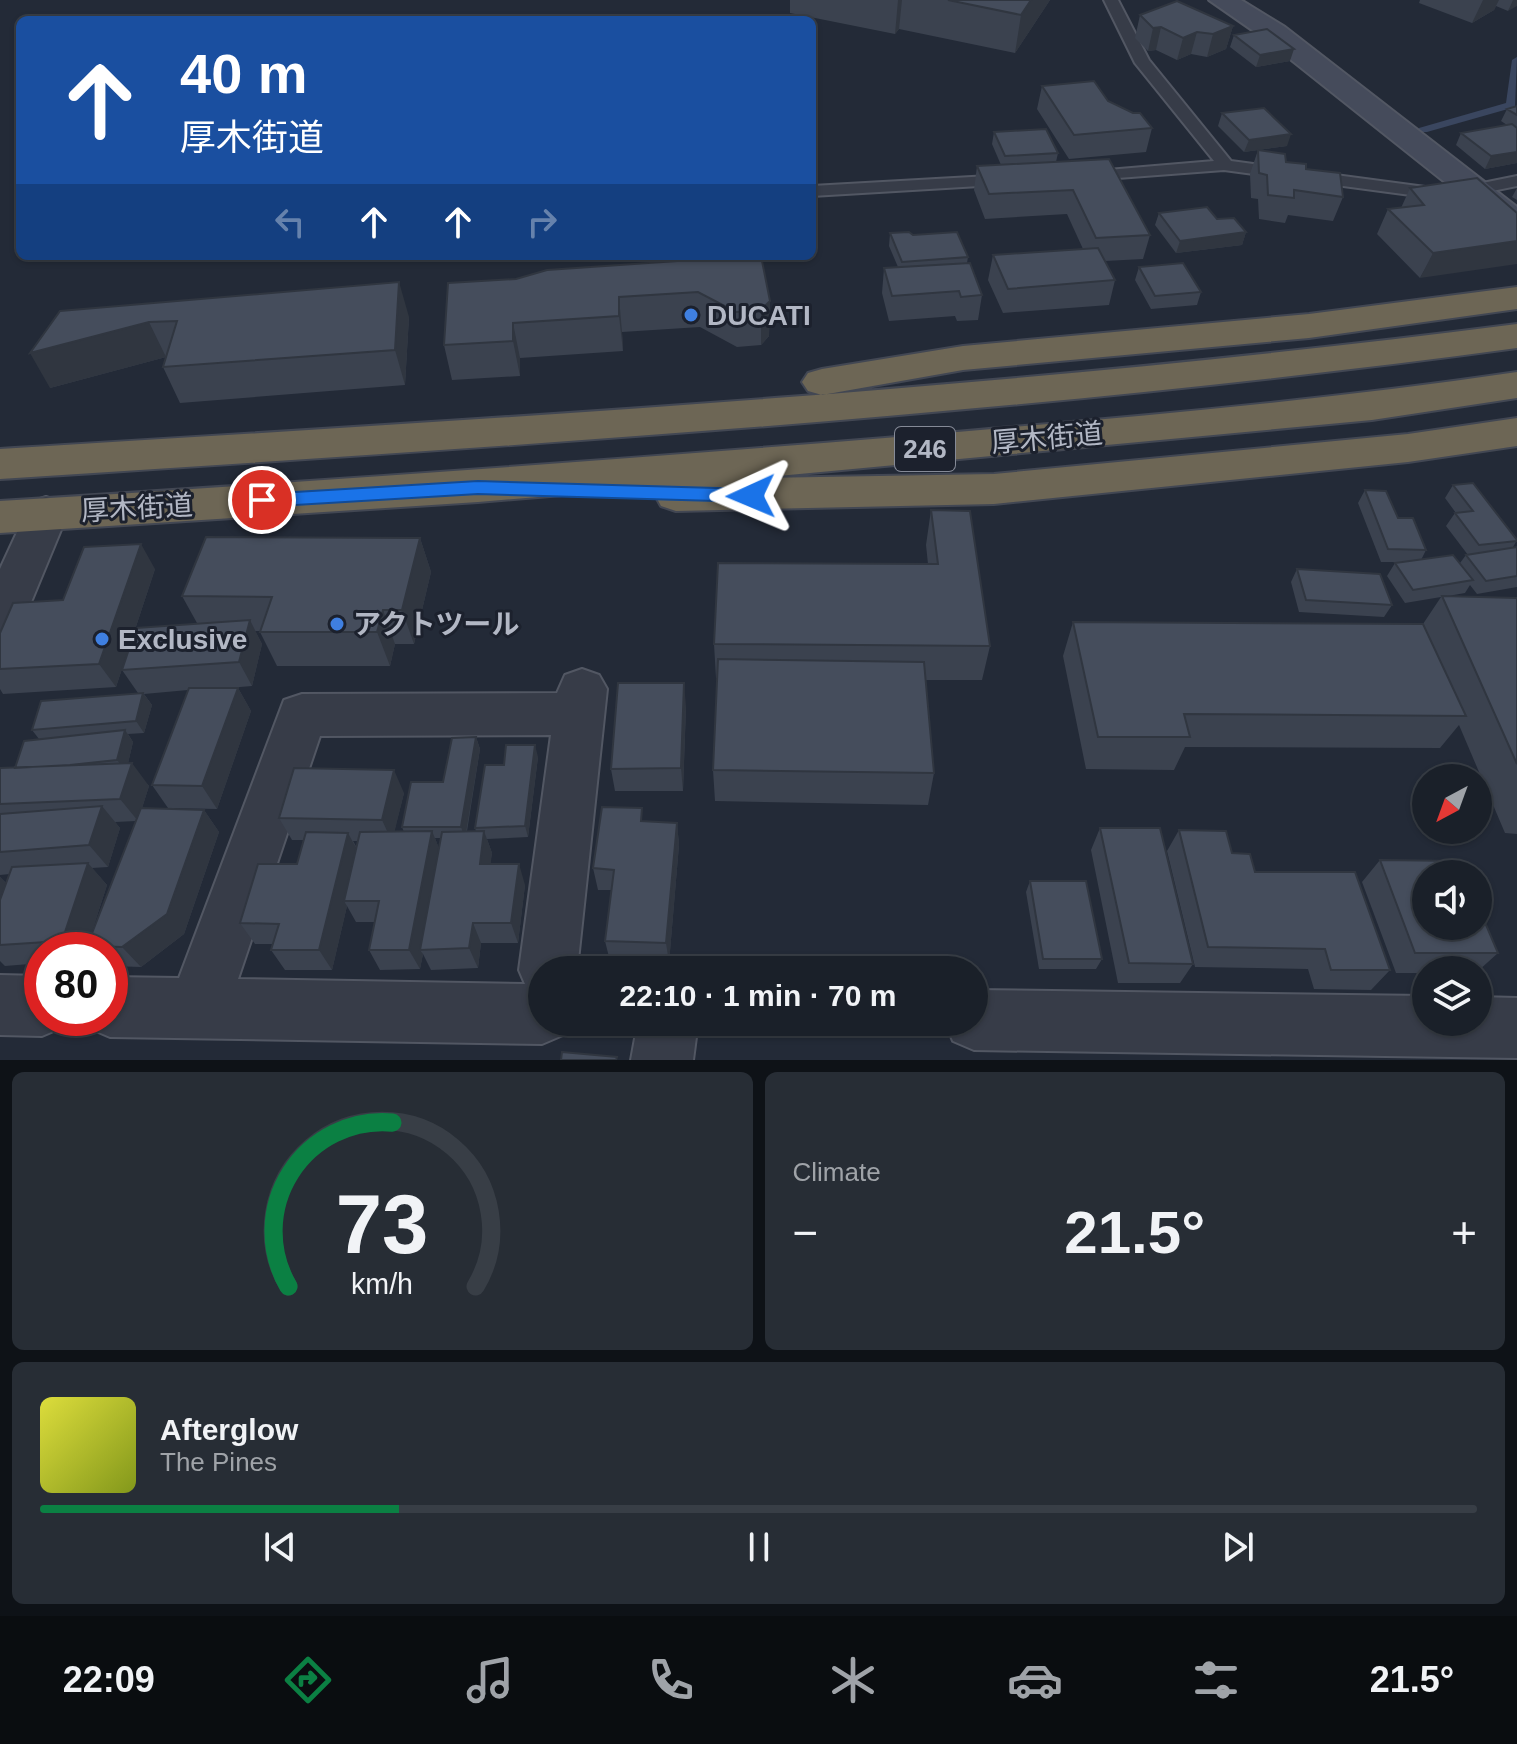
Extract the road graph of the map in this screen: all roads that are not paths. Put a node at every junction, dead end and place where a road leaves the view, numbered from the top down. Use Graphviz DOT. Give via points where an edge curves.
graph roads {
  1 [pos="1111,0"];
  2 [pos="1222,0"];
  3 [pos="1224,165"];
  4 [pos="1059,178"];
  5 [pos="1030,179"];
  6 [pos="1517,181"];
  7 [pos="816,191"];
  8 [pos="1475,192"];
  9 [pos="1517,223"];
  10 [pos="1517,298"];
  11 [pos="1517,336"];
  12 [pos="1517,385"];
  13 [pos="560,427"];
  14 [pos="1517,432"];
  15 [pos="0,464"];
  16 [pos="478,487"];
  17 [pos="46,513"];
  18 [pos="0,517"];
  19 [pos="0,623"];
  20 [pos="550,956"];
  21 [pos="0,1005"];
  22 [pos="24,1006"];
  23 [pos="128,1007"];
  24 [pos="198,1008"];
  25 [pos="528,1014"];
  26 [pos="988,1020"];
  27 [pos="1517,1028"];
  28 [pos="666,1036"];
  29 [pos="662,1060"];
  1 -- 3 [label="lane" via="1119,28 1135,52"];
  2 -- 8 [label="street" via="1275,33"];
  3 -- 4 [label="lane"];
  3 -- 8 [label="lane" via="1427,194"];
  5 -- 7 [label="lane"];
  6 -- 8 [label="lane"];
  8 -- 9 [label="street"];
  10 -- 13 [label="highway" via="1309,326 963,358"];
  11 -- 13 [label="highway, 厚木街道 / 246" via="1337,362"];
  12 -- 16 [label="highway, 厚木街道 / 246" via="1372,407"];
  13 -- 15 [label="highway, 厚木街道 / 246"];
  14 -- 16 [label="highway" via="1408,448 994,489 721,497"];
  16 -- 17 [label="highway, 厚木街道 / 246"];
  17 -- 18 [label="highway, 厚木街道 / 246"];
  17 -- 19 [label="street"];
  20 -- 24 [label="street" via="580,701 302,715"];
  21 -- 22 [label="street"];
  23 -- 24 [label="street"];
  24 -- 25 [label="street"];
  26 -- 27 [label="street"];
  28 -- 29 [label="street"];
}
